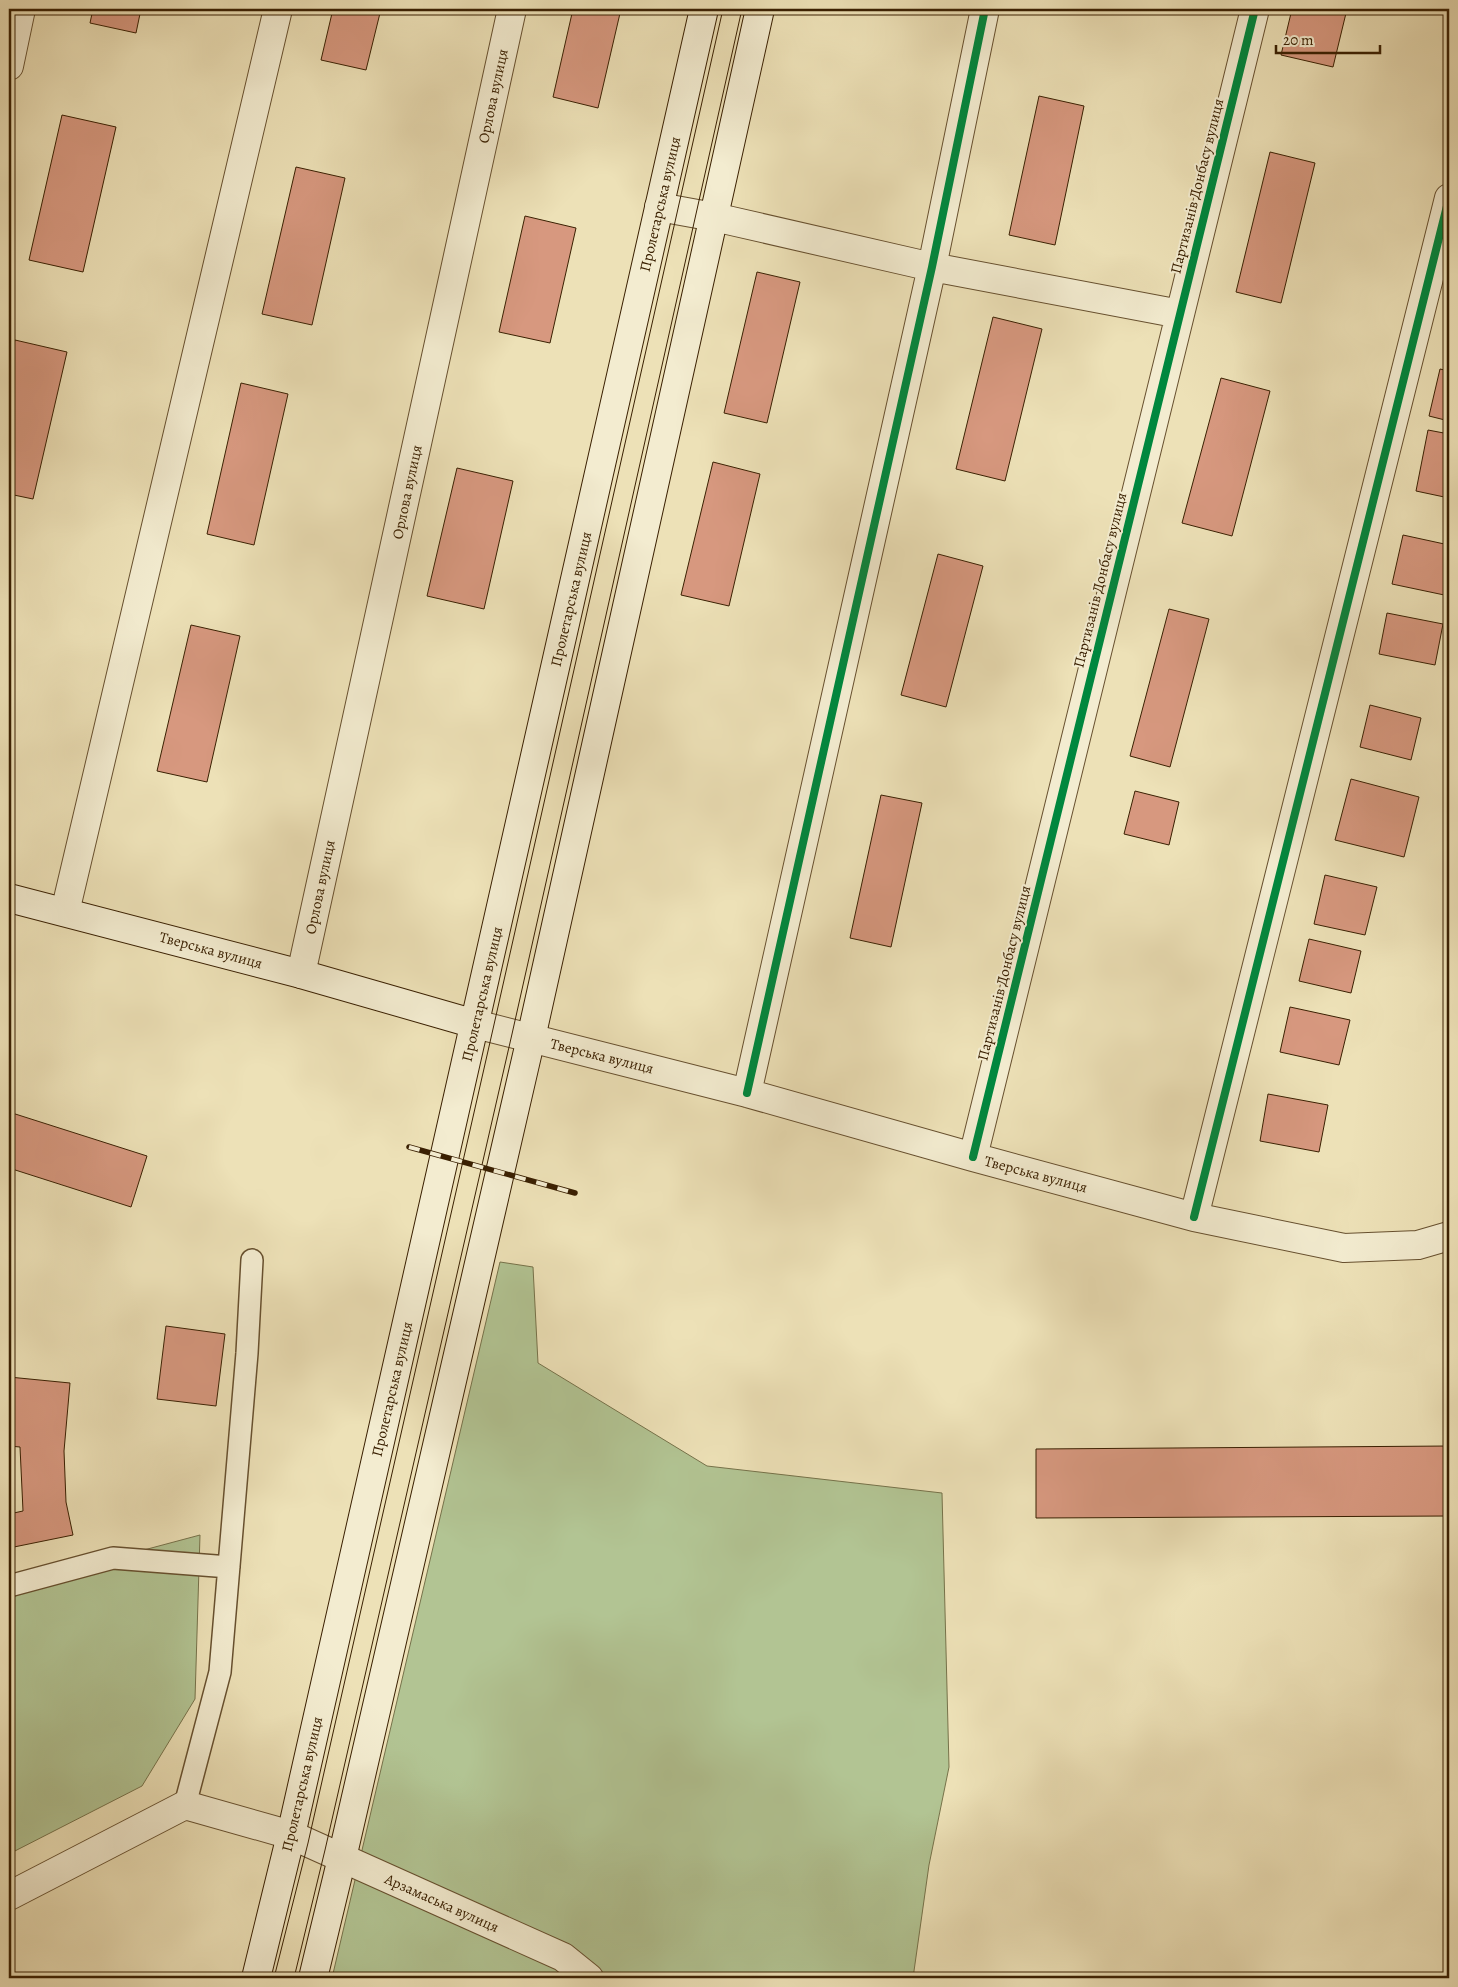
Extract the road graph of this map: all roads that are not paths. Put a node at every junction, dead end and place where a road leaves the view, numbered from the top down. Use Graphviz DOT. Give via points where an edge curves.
graph roads {
  1 [pos="21,9"];
  2 [pos="278,9"];
  3 [pos="512,9"];
  4 [pos="704,9"];
  5 [pos="760,9"];
  6 [pos="985,9"];
  7 [pos="1255,9"];
  8 [pos="9,66"];
  9 [pos="1449,198"];
  10 [pos="659,207"];
  11 [pos="714,218"];
  12 [pos="932,267"];
  13 [pos="1180,314"];
  14 [pos="9,898"];
  15 [pos="65,912"];
  16 [pos="301,974"];
  17 [pos="475,1024"];
  18 [pos="531,1038"];
  19 [pos="747,1093"];
  20 [pos="973,1157"];
  21 [pos="1194,1217"];
  22 [pos="1449,1236"];
  23 [pos="252,1260"];
  24 [pos="229,1568"];
  25 [pos="9,1586"];
  26 [pos="185,1805"];
  27 [pos="291,1835"];
  28 [pos="342,1858"];
  29 [pos="9,1896"];
  30 [pos="256,1978"];
  31 [pos="313,1978"];
  32 [pos="589,1978"];
  1 -- 8 [label="street"];
  2 -- 15 [label="street"];
  3 -- 16 [label="street, Орлова вулиця"];
  4 -- 10 [label="street, Пролетарська вулиця"];
  5 -- 11 [label="street"];
  6 -- 12 [label="street"];
  7 -- 13 [label="street, Партизанів Донбасу вулиця"];
  9 -- 21 [label="street"];
  10 -- 11 [label="street"];
  10 -- 17 [label="street, Пролетарська вулиця"];
  11 -- 12 [label="street"];
  11 -- 18 [label="street"];
  12 -- 13 [label="street"];
  12 -- 19 [label="street"];
  13 -- 20 [label="street, Партизанів Донбасу вулиця"];
  14 -- 15 [label="street, Тверська вулиця"];
  15 -- 16 [label="street, Тверська вулиця"];
  16 -- 17 [label="street, Тверська вулиця"];
  17 -- 18 [label="street, Тверська вулиця"];
  17 -- 27 [label="street, Пролетарська вулиця"];
  18 -- 19 [label="street, Тверська вулиця"];
  18 -- 28 [label="street"];
  19 -- 20 [label="street, Тверська вулиця"];
  20 -- 21 [label="street, Тверська вулиця"];
  21 -- 22 [label="street, Тверська вулиця" via="1344,1248 1418,1245"];
  23 -- 24 [label="lane"];
  24 -- 25 [label="lane" via="113,1558"];
  24 -- 26 [label="lane" via="220,1672"];
  26 -- 27 [label="street, Арзамаська вулиця"];
  26 -- 29 [label="street"];
  27 -- 28 [label="street, Арзамаська вулиця"];
  27 -- 30 [label="street, Пролетарська вулиця"];
  28 -- 31 [label="street"];
  28 -- 32 [label="street, Арзамаська вулиця" via="564,1957"];
}
